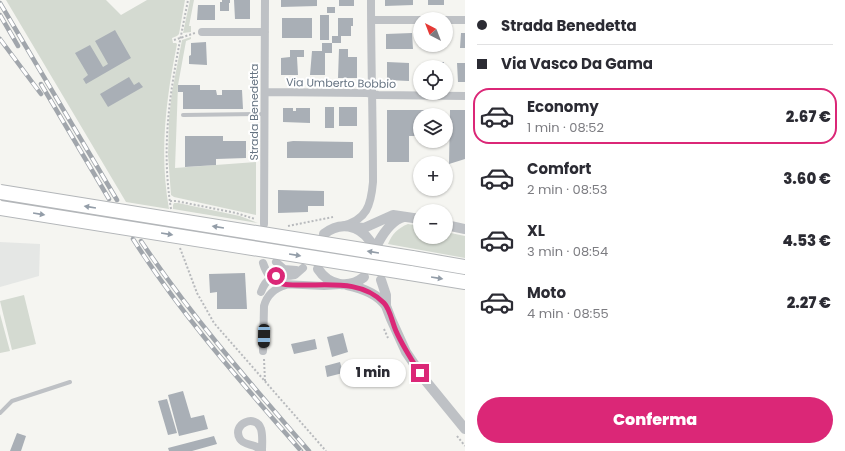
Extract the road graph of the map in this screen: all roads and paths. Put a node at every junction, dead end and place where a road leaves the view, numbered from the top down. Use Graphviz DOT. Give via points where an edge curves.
graph roads {
  1 [pos="188,0"];
  2 [pos="265,0"];
  3 [pos="371,0"];
  4 [pos="371,20"];
  5 [pos="413,20"];
  6 [pos="453,20"];
  7 [pos="465,20"];
  8 [pos="202,32"];
  9 [pos="264,32"];
  10 [pos="180,38"];
  11 [pos="174,40"];
  12 [pos="265,92"];
  13 [pos="372,94"];
  14 [pos="465,96"];
  15 [pos="264,114"];
  16 [pos="183,115"];
  17 [pos="0,192"];
  18 [pos="170,201"];
  19 [pos="0,208"];
  20 [pos="171,209"];
  21 [pos="335,217"];
  22 [pos="404,217"];
  23 [pos="413,218"];
  24 [pos="264,222"];
  25 [pos="340,226"];
  26 [pos="453,226"];
  27 [pos="282,227"];
  28 [pos="353,227"];
  29 [pos="465,229"];
  30 [pos="324,234"];
  31 [pos="179,247"];
  32 [pos="276,262"];
  33 [pos="465,267"];
  34 [pos="318,270"];
  35 [pos="364,277"];
  36 [pos="271,278"];
  37 [pos="381,280"];
  38 [pos="465,282"];
  39 [pos="341,284"];
  40 [pos="290,285"];
  41 [pos="261,292"];
  42 [pos="264,306"];
  43 [pos="386,306"];
  44 [pos="383,328"];
  45 [pos="388,339"];
  46 [pos="263,351"];
  47 [pos="70,382"];
  48 [pos="265,382"];
  49 [pos="0,413"];
  50 [pos="465,429"];
  51 [pos="455,434"];
  52 [pos="465,446"];
  53 [pos="326,451"];
  1 -- 10 [label="path"];
  2 -- 9 [label="street, Strada Benedetta"];
  3 -- 4 [label="street"];
  4 -- 5 [label="street"];
  4 -- 13 [label="street"];
  6 -- 7 [label="street"];
  8 -- 9 [label="street"];
  8 -- 10 [label="path"];
  9 -- 12 [label="street, Strada Benedetta"];
  10 -- 11 [label="path"];
  10 -- 18 [label="path" via="167,116 166,158"];
  12 -- 13 [label="street, Via Umberto Bobbio"];
  12 -- 15 [label="street, Strada Benedetta"];
  13 -- 14 [label="street, Via Umberto Bobbio"];
  13 -- 25 [label="street" via="373,182 369,205 363,215 354,222"];
  15 -- 16 [label="lane"];
  15 -- 24 [label="street, Strada Benedetta"];
  33 -- 17 [label="highway, one-way, bridge"];
  18 -- 20 [label="path"];
  18 -- 24 [label="path" via="226,211"];
  19 -- 38 [label="highway, one-way, bridge"];
  21 -- 27 [label="path"];
  22 -- 23 [label="street"];
  22 -- 28 [label="street" via="393,216 366,227"];
  22 -- 28 [label="street" via="387,228 374,242"];
  25 -- 28 [label="street"];
  25 -- 30 [label="street"];
  26 -- 29 [label="street"];
  31 -- 48 [label="path" via="208,314"];
  32 -- 36 [label="street" via="287,270 303,268 295,275"];
  34 -- 39 [label="street" via="328,280"];
  35 -- 39 [label="street" via="356,282"];
  36 -- 40 [label="street"];
  36 -- 41 [label="street"];
  36 -- 41 [label="street" via="263,262"];
  37 -- 43 [label="street" via="386,295"];
  39 -- 40 [label="street"];
  39 -- 43 [label="street" via="367,290"];
  40 -- 42 [label="street" via="274,290"];
  41 -- 42 [label="street"];
  42 -- 46 [label="street"];
  43 -- 50 [label="street" via="413,362"];
  44 -- 45 [label="path"];
  46 -- 48 [label="path"];
  47 -- 49 [label="lane" via="12,401"];
  48 -- 53 [label="path"];
  51 -- 52 [label="path"];
}
